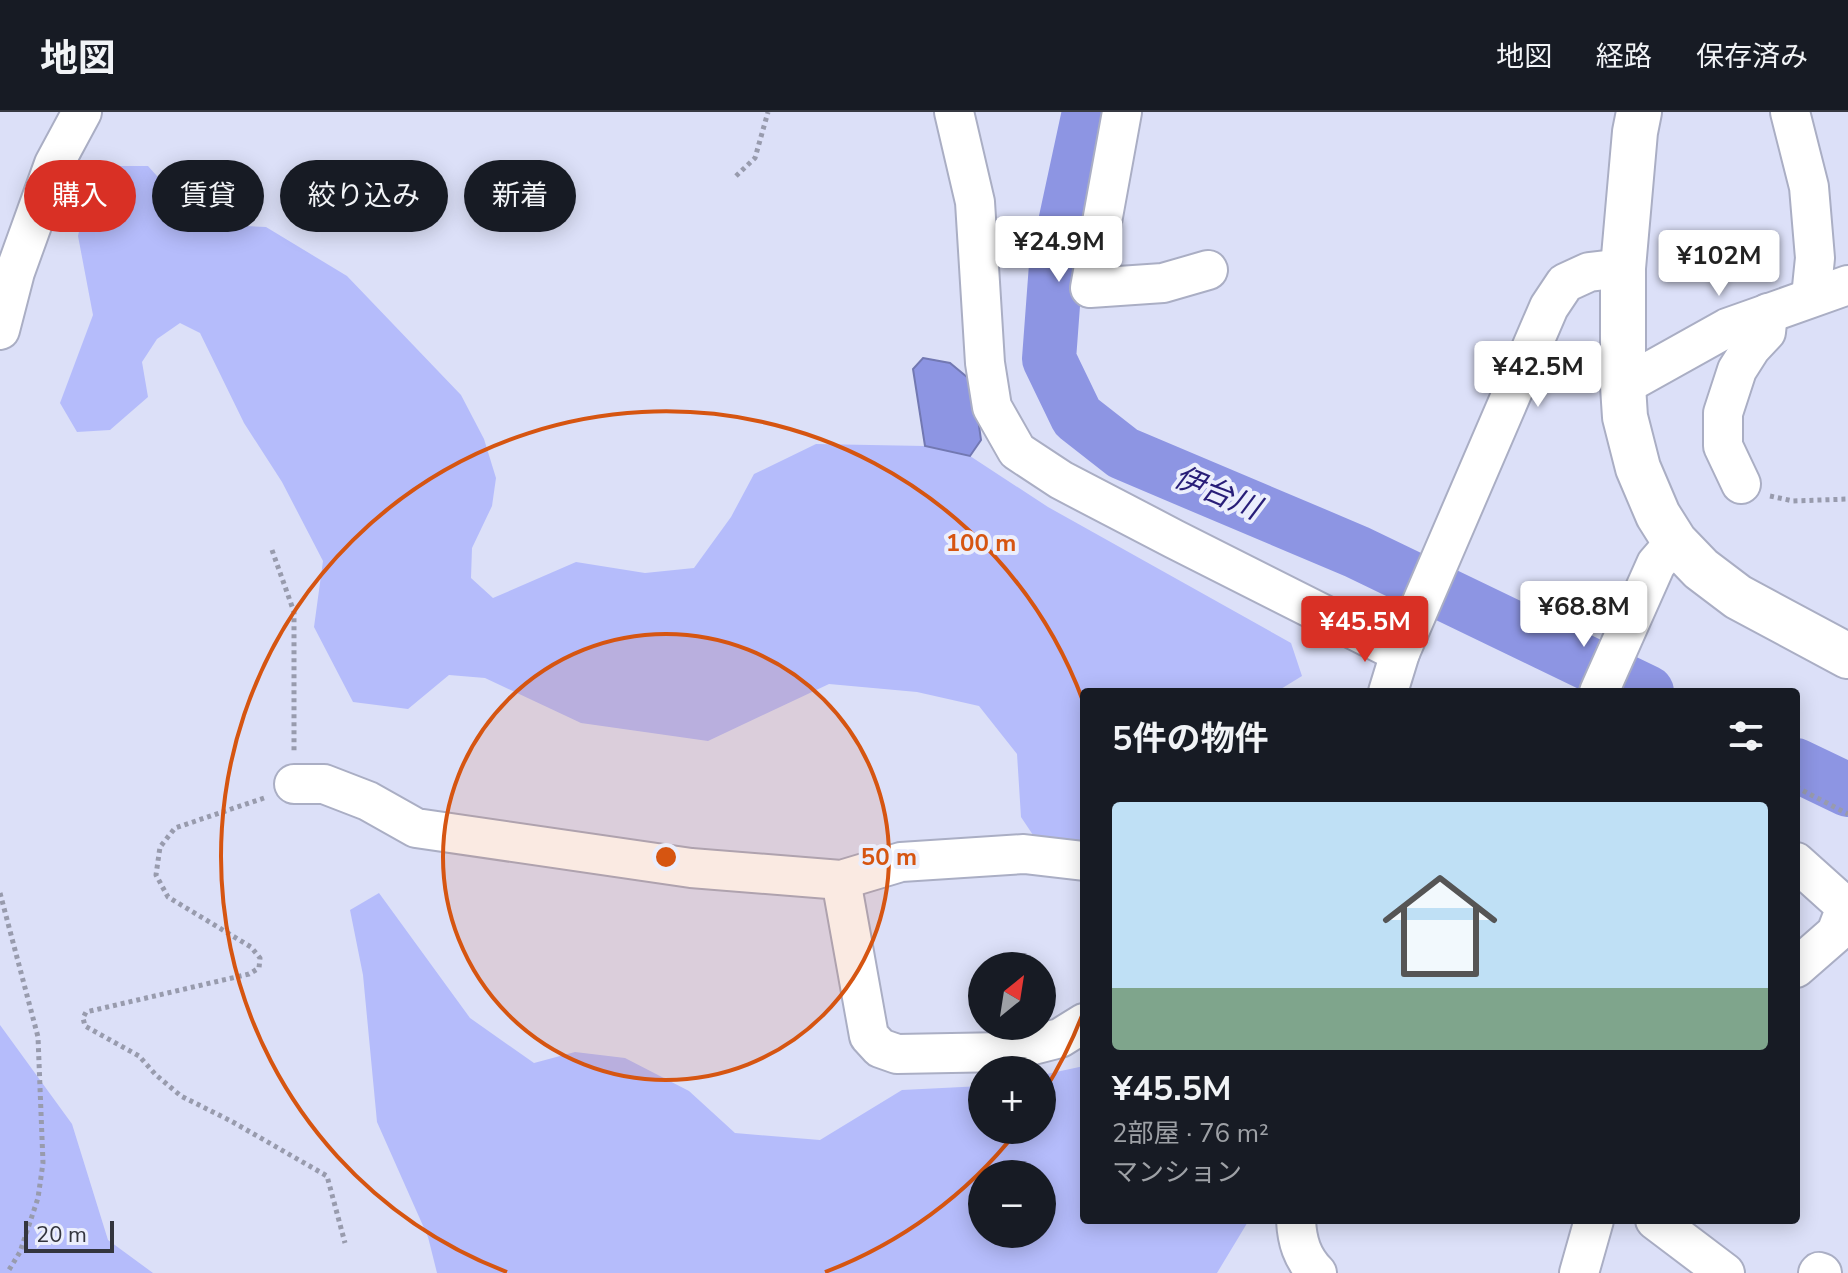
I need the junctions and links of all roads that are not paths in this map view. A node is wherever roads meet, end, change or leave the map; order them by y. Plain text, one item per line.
1 (82, 112) edge
2 (954, 112) edge
3 (1122, 112) edge
4 (1639, 112) edge
5 (1790, 112) edge
6 (1623, 268) junction
7 (1208, 270) dead end
8 (1848, 285) edge
9 (1811, 297) junction
10 (1768, 313) junction
11 (0, 330) edge
12 (1623, 386) junction
13 (1741, 484) road end
14 (1675, 542) junction
15 (1400, 653) junction
16 (1848, 656) edge
17 (1389, 688) edge
18 (1601, 688) edge
19 (294, 784) road end
20 (1080, 861) edge
21 (1800, 866) edge
22 (841, 880) junction
23 (1800, 964) edge
24 (1080, 1026) edge
25 (1296, 1224) edge
26 (1593, 1224) edge
27 (1660, 1224) edge
28 (1317, 1273) edge
29 (1579, 1273) edge
30 (1725, 1273) edge

1 - 11 street
2 - 15 street
3 - 7 street
4 - 6 main road
5 - 9 street
6 - 12 main road
6 - 15 street
8 - 9 street
9 - 10 street
10 - 12 street
10 - 13 street
12 - 14 main road
14 - 16 main road
14 - 18 street
15 - 17 street
19 - 22 street
20 - 22 street
21 - 23 street
22 - 24 street
25 - 28 street
26 - 29 street
27 - 30 street

